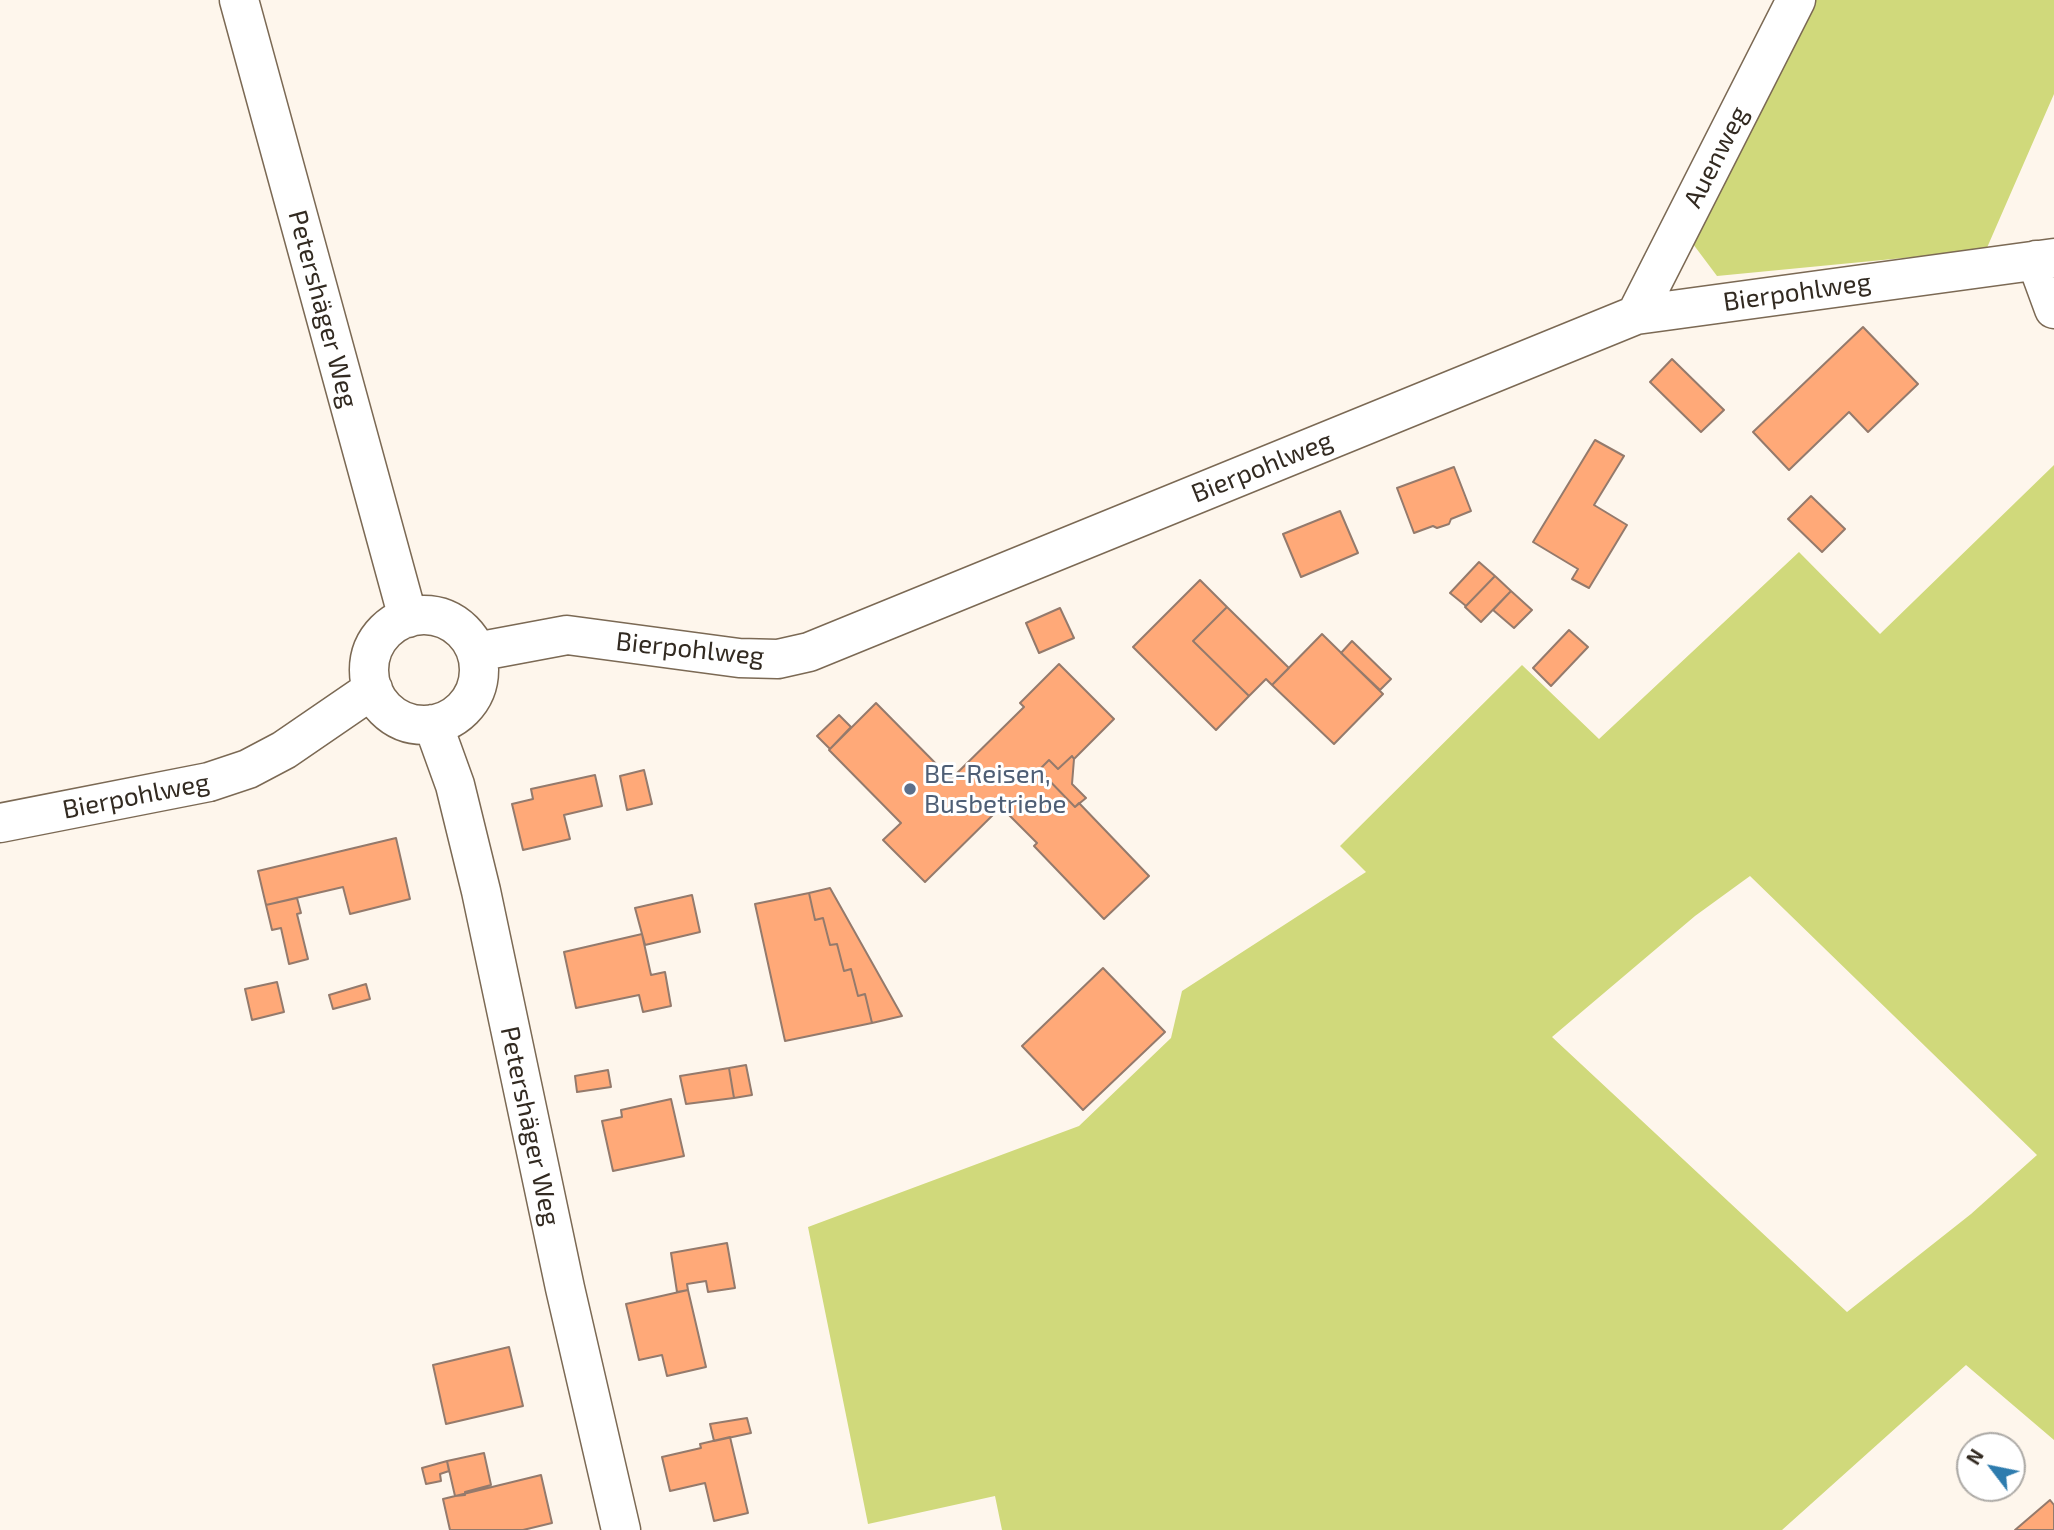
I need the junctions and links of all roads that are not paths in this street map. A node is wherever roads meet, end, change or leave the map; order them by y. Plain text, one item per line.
1 (239, 0) edge
2 (1796, 0) edge
3 (2045, 259) edge
4 (2054, 309) edge
5 (1636, 314) junction
6 (408, 618) junction
7 (476, 652) junction
8 (373, 690) junction
9 (433, 724) junction
10 (0, 823) edge
11 (621, 1530) edge

1 - 6 street, Petershäger Weg
2 - 5 street, Auenweg
3 - 4 street
3 - 5 street, Bierpohlweg
5 - 7 street, Bierpohlweg
6 - 7 street
6 - 8 street
7 - 9 street
8 - 9 street
8 - 10 street, Bierpohlweg
9 - 11 street, Petershäger Weg

